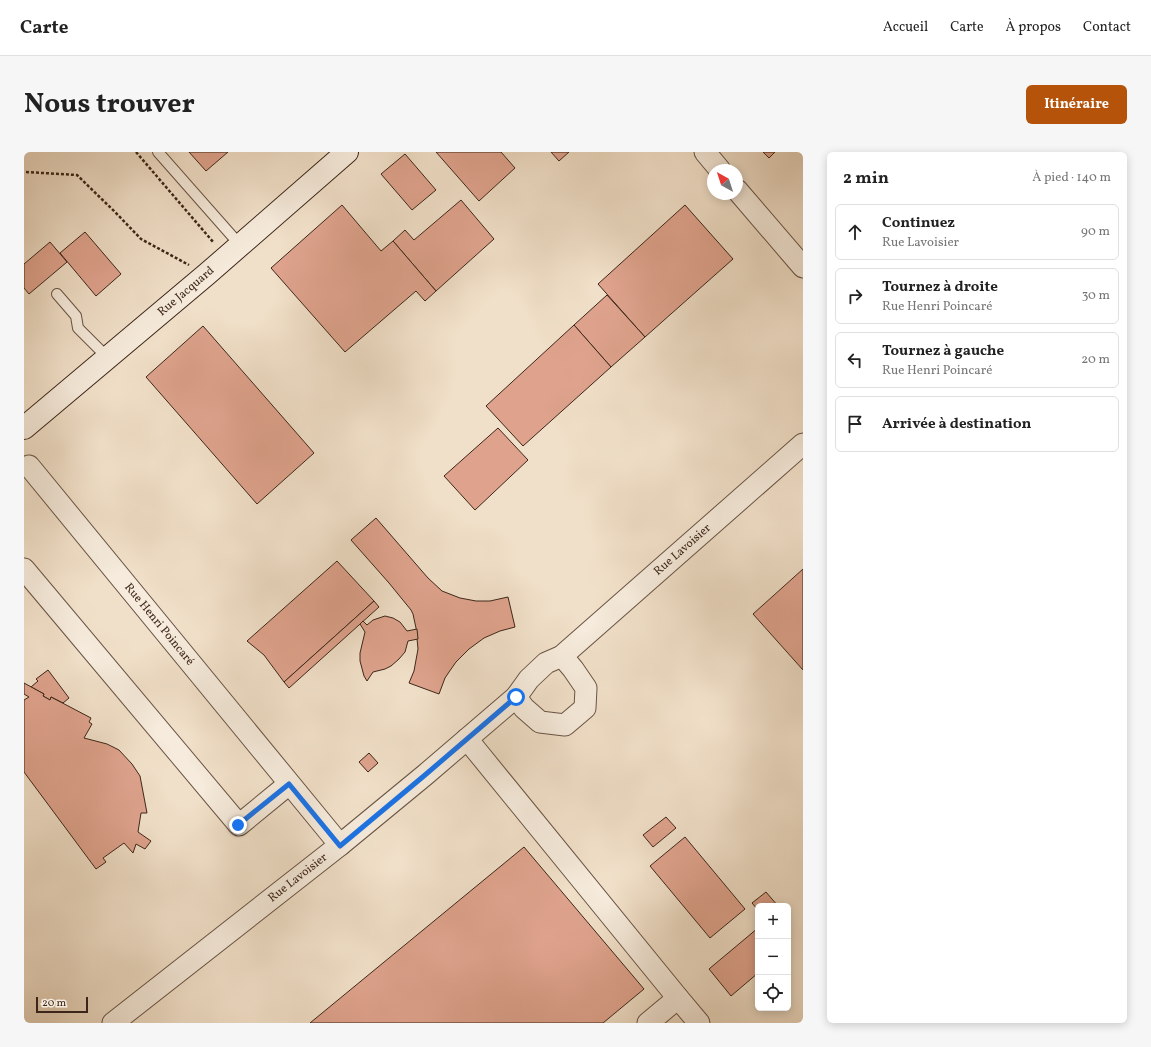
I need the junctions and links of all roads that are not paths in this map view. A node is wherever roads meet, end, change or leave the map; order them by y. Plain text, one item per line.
1 (158, 152) edge
2 (347, 152) edge
3 (705, 152) edge
4 (715, 164) edge
5 (743, 197) edge
6 (233, 251) junction
7 (803, 267) edge
8 (57, 294) dead end
9 (108, 358) junction
10 (24, 428) edge
11 (803, 444) edge
12 (29, 466) dead end
13 (24, 570) edge
14 (562, 656) junction
15 (516, 697) junction
16 (467, 739) junction
17 (289, 784) junction
18 (340, 846) junction
19 (678, 998) junction
20 (113, 1023) edge
21 (648, 1023) edge
22 (699, 1023) edge

1 - 6 lane
2 - 6 street, Rue Jacquard
3 - 4 street
5 - 7 street
6 - 9 street, Rue Jacquard
8 - 9 lane
9 - 10 street, Rue Jacquard
11 - 14 street, Rue Lavoisier
12 - 17 street, Rue Henri Poincaré
13 - 17 street
14 - 15 street, Rue Lavoisier
14 - 15 street
15 - 16 street, Rue Lavoisier
16 - 18 street, Rue Lavoisier
16 - 19 street
17 - 18 street, Rue Henri Poincaré
18 - 20 street, Rue Lavoisier
19 - 21 street
19 - 22 street

